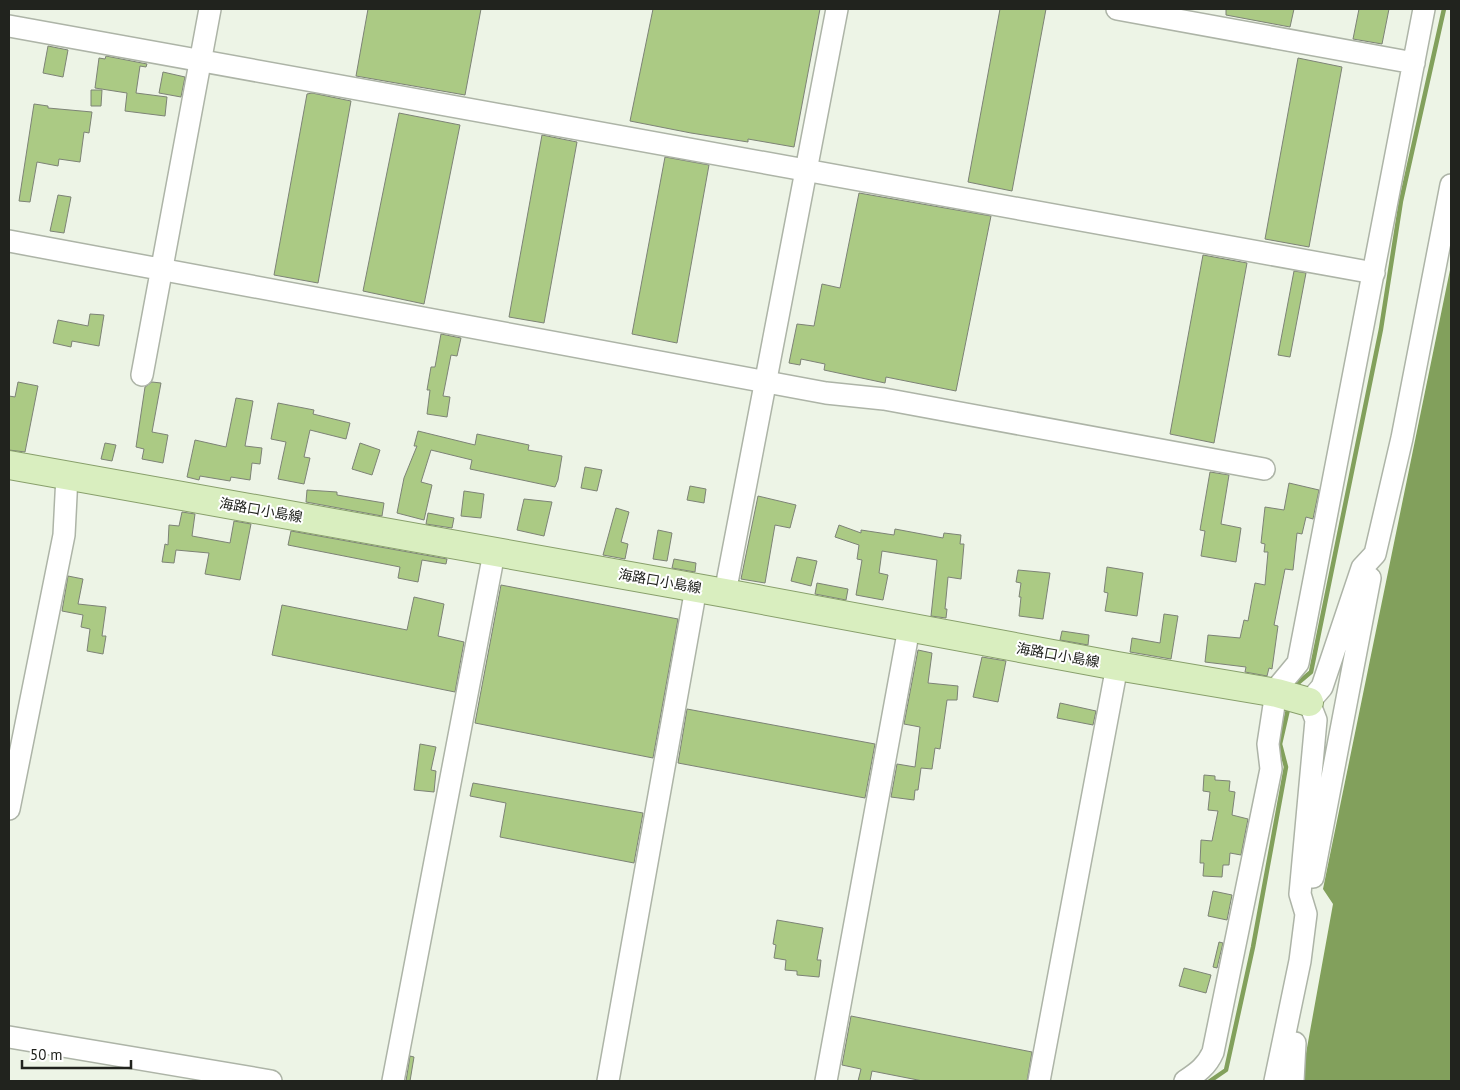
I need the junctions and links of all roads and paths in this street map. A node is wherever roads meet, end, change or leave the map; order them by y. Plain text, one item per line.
1 (210, 9) edge
2 (837, 9) edge
3 (1117, 9) edge
4 (1424, 9) edge
5 (9, 26) edge
6 (201, 59) junction
7 (1414, 63) junction
8 (806, 169) junction
9 (1451, 185) edge
10 (9, 241) edge
11 (162, 270) junction
12 (1374, 274) junction
13 (142, 374) dead end
14 (765, 381) junction
15 (9, 465) edge
16 (1264, 469) dead end
17 (67, 476) junction
18 (494, 553) junction
19 (1375, 554) junction
20 (696, 588) junction
21 (725, 592) junction
22 (909, 628) junction
23 (1117, 666) junction
24 (1289, 696) junction
25 (9, 809) edge
26 (1306, 914) junction
27 (1289, 1021) junction
28 (9, 1037) edge
29 (271, 1081) edge
30 (393, 1081) edge
31 (608, 1081) edge
32 (826, 1081) edge
33 (1039, 1081) edge
34 (1184, 1081) edge
35 (1276, 1081) edge
36 (1293, 1081) edge

1 - 6 street
2 - 8 street
3 - 7 street
4 - 7 street
5 - 6 street
6 - 8 street
6 - 11 street
7 - 12 street
8 - 12 street
8 - 14 street
9 - 19 street
10 - 11 street
11 - 13 street
11 - 14 street
12 - 24 street
14 - 16 street
14 - 21 street
15 - 17 main road, 海路口小島線
17 - 18 main road, 海路口小島線
17 - 25 street
18 - 20 main road, 海路口小島線
18 - 30 street
19 - 24 street
19 - 26 street
20 - 21 main road, 海路口小島線
20 - 31 street
21 - 22 main road, 海路口小島線
22 - 23 main road, 海路口小島線
22 - 32 street
23 - 24 main road, 海路口小島線
23 - 33 street
24 - 26 street
24 - 34 street
26 - 27 street
27 - 35 street
27 - 36 street
28 - 29 street

